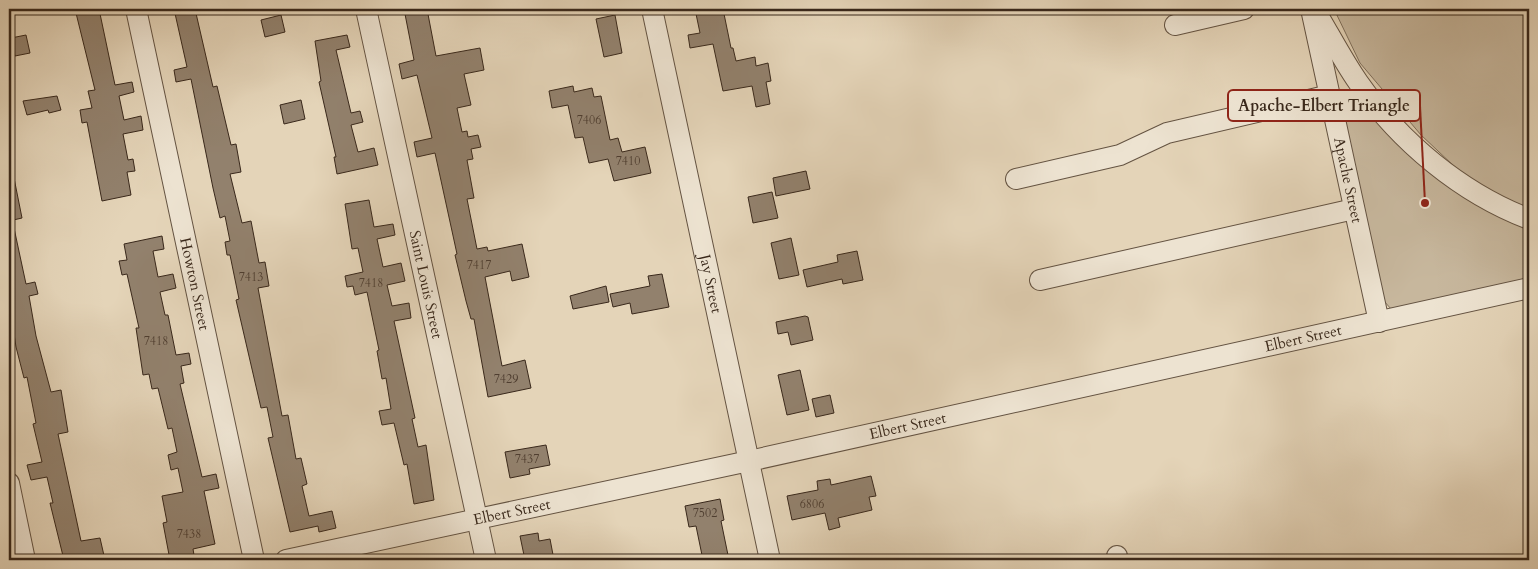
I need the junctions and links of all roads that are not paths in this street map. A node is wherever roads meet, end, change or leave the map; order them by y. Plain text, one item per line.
1 (136, 9) edge
2 (366, 9) edge
3 (652, 9) edge
4 (1244, 9) edge
5 (1313, 9) edge
6 (1174, 25) dead end
7 (1330, 95) junction
8 (1016, 179) dead end
9 (1354, 209) junction
10 (1529, 219) edge
11 (1040, 280) dead end
12 (1529, 288) edge
13 (1379, 322) junction
14 (749, 461) junction
15 (9, 483) edge
16 (476, 519) junction
17 (25, 560) edge
18 (254, 560) edge
19 (286, 560) edge
20 (486, 560) edge
21 (770, 560) edge

1 - 18 street, Howton Street
2 - 16 street, Saint Louis Street
3 - 14 street, Jay Street
4 - 6 street
5 - 7 street, Apache Street
5 - 10 street, Apache Street
7 - 8 street
7 - 9 street, Apache Street
9 - 11 street
9 - 13 street, Apache Street
12 - 13 street, Elbert Street
13 - 14 street, Elbert Street
14 - 16 street, Elbert Street
14 - 21 street, Jay Street
15 - 17 street
16 - 19 street, Elbert Street
16 - 20 street, Saint Louis Street

